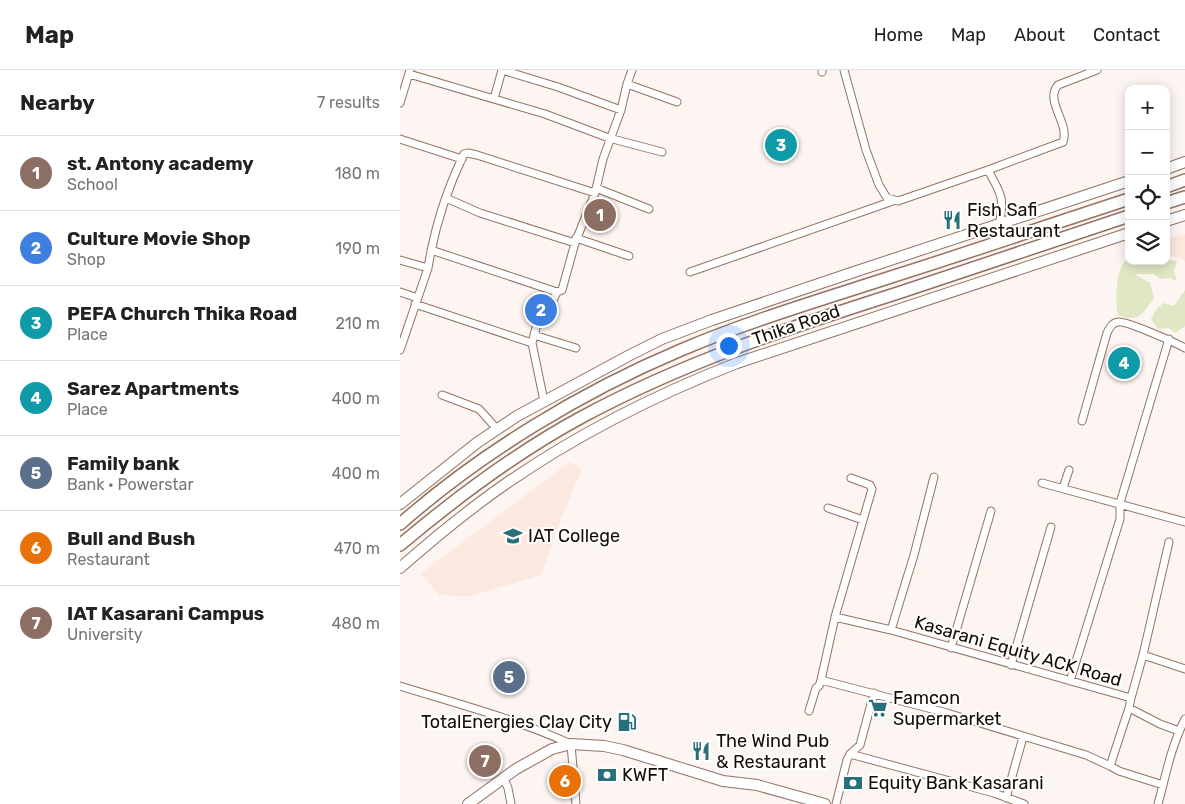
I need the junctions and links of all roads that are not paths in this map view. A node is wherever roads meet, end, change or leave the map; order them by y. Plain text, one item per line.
1 (632, 70) edge
2 (844, 70) edge
3 (1097, 70) edge
4 (410, 72) edge
5 (627, 84) junction
6 (494, 99) junction
7 (400, 102) edge
8 (677, 102) dead end
9 (621, 110) junction
10 (610, 138) junction
11 (400, 139) edge
12 (662, 152) dead end
13 (462, 159) junction
14 (1185, 162) edge
15 (1170, 168) edge
16 (988, 170) junction
17 (1185, 180) edge
18 (1125, 182) edge
19 (1170, 186) edge
20 (596, 191) junction
21 (1185, 197) edge
22 (446, 198) junction
23 (1125, 200) edge
24 (894, 201) junction
25 (1170, 203) edge
26 (648, 209) dead end
27 (1185, 215) edge
28 (1125, 217) edge
29 (1169, 220) edge
30 (999, 225) junction
31 (1125, 234) edge
32 (576, 240) junction
33 (431, 250) junction
34 (629, 256) dead end
35 (400, 260) edge
36 (428, 268) junction
37 (690, 272) dead end
38 (400, 292) edge
39 (557, 292) junction
40 (417, 301) junction
41 (535, 332) junction
42 (1169, 339) junction
43 (532, 343) junction
44 (576, 348) dead end
45 (1185, 348) edge
46 (400, 350) edge
47 (442, 394) dead end
48 (544, 401) junction
49 (1082, 420) dead end
50 (498, 429) junction
51 (1069, 470) dead end
52 (934, 477) dead end
53 (851, 478) dead end
54 (1042, 482) dead end
55 (1063, 488) junction
56 (400, 504) edge
57 (1120, 504) junction
58 (828, 508) dead end
59 (991, 511) dead end
60 (863, 520) junction
61 (1185, 522) edge
62 (400, 524) edge
63 (1051, 528) dead end
64 (1169, 542) dead end
65 (400, 545) edge
66 (400, 568) edge
67 (835, 617) junction
68 (891, 630) junction
69 (951, 648) junction
70 (1142, 655) junction
71 (1011, 665) junction
72 (1185, 669) edge
73 (821, 680) junction
74 (1070, 681) junction
75 (400, 686) edge
76 (874, 693) junction
77 (1130, 698) junction
78 (1129, 708) junction
79 (809, 711) dead end
80 (1185, 719) edge
81 (1179, 731) junction
82 (1023, 736) junction
83 (571, 744) junction
84 (850, 754) junction
85 (1110, 766) junction
86 (503, 777) junction
87 (1164, 785) junction
88 (1006, 798) junction
89 (804, 801) edge
90 (468, 804) edge
91 (512, 804) edge
92 (576, 804) edge
93 (825, 804) edge
94 (836, 804) edge
95 (1024, 804) edge
96 (1158, 804) edge

1 - 5 street
2 - 24 street
3 - 16 street
4 - 6 street
4 - 7 street
5 - 8 street
5 - 9 street
6 - 9 street
6 - 10 street
9 - 10 street
10 - 12 street
10 - 20 street
11 - 13 street
13 - 20 street
13 - 22 street
14 - 15 main road
16 - 24 street
16 - 30 street
17 - 19 highway
18 - 30 main road, Thika Road
20 - 26 street
20 - 32 street
21 - 25 highway
22 - 32 street
22 - 33 street
23 - 62 highway, Thika Road
24 - 37 street
27 - 29 main road
28 - 65 highway, Thika Road
30 - 48 main road, Thika Road
31 - 66 main road, Thika Road
32 - 34 street
32 - 39 street
33 - 36 street
33 - 39 street
35 - 36 street
36 - 40 street
38 - 40 street
39 - 41 street
40 - 43 street
40 - 46 street
41 - 43 street
41 - 44 street
42 - 45 street
42 - 49 street
42 - 57 street
43 - 48 street
47 - 50 street
48 - 50 main road, Thika Road
50 - 56 main road, Thika Road
51 - 55 street
52 - 68 street
53 - 60 street
54 - 55 street
55 - 57 street
57 - 61 street
57 - 74 street
58 - 60 street
59 - 69 street
60 - 67 street
63 - 71 street
64 - 70 street
67 - 68 street, Kasarani Equity ACK Road
67 - 73 street
68 - 69 street, Kasarani Equity ACK Road
69 - 71 street, Kasarani Equity ACK Road
70 - 72 street
70 - 77 street
71 - 74 street, Kasarani Equity ACK Road
73 - 76 street
73 - 79 street
74 - 77 street, Kasarani Equity ACK Road
75 - 83 street
76 - 82 street
76 - 84 street
77 - 78 street, Kasarani Equity ACK Road
78 - 81 street, Kasarani Equity ACK Road
78 - 85 street
80 - 81 street
81 - 87 street
82 - 85 street
82 - 88 street
83 - 86 main road
83 - 89 main road
83 - 92 street
84 - 88 street
84 - 94 street
85 - 87 street
86 - 90 main road
86 - 91 street
87 - 96 street
88 - 95 street
89 - 93 main road

